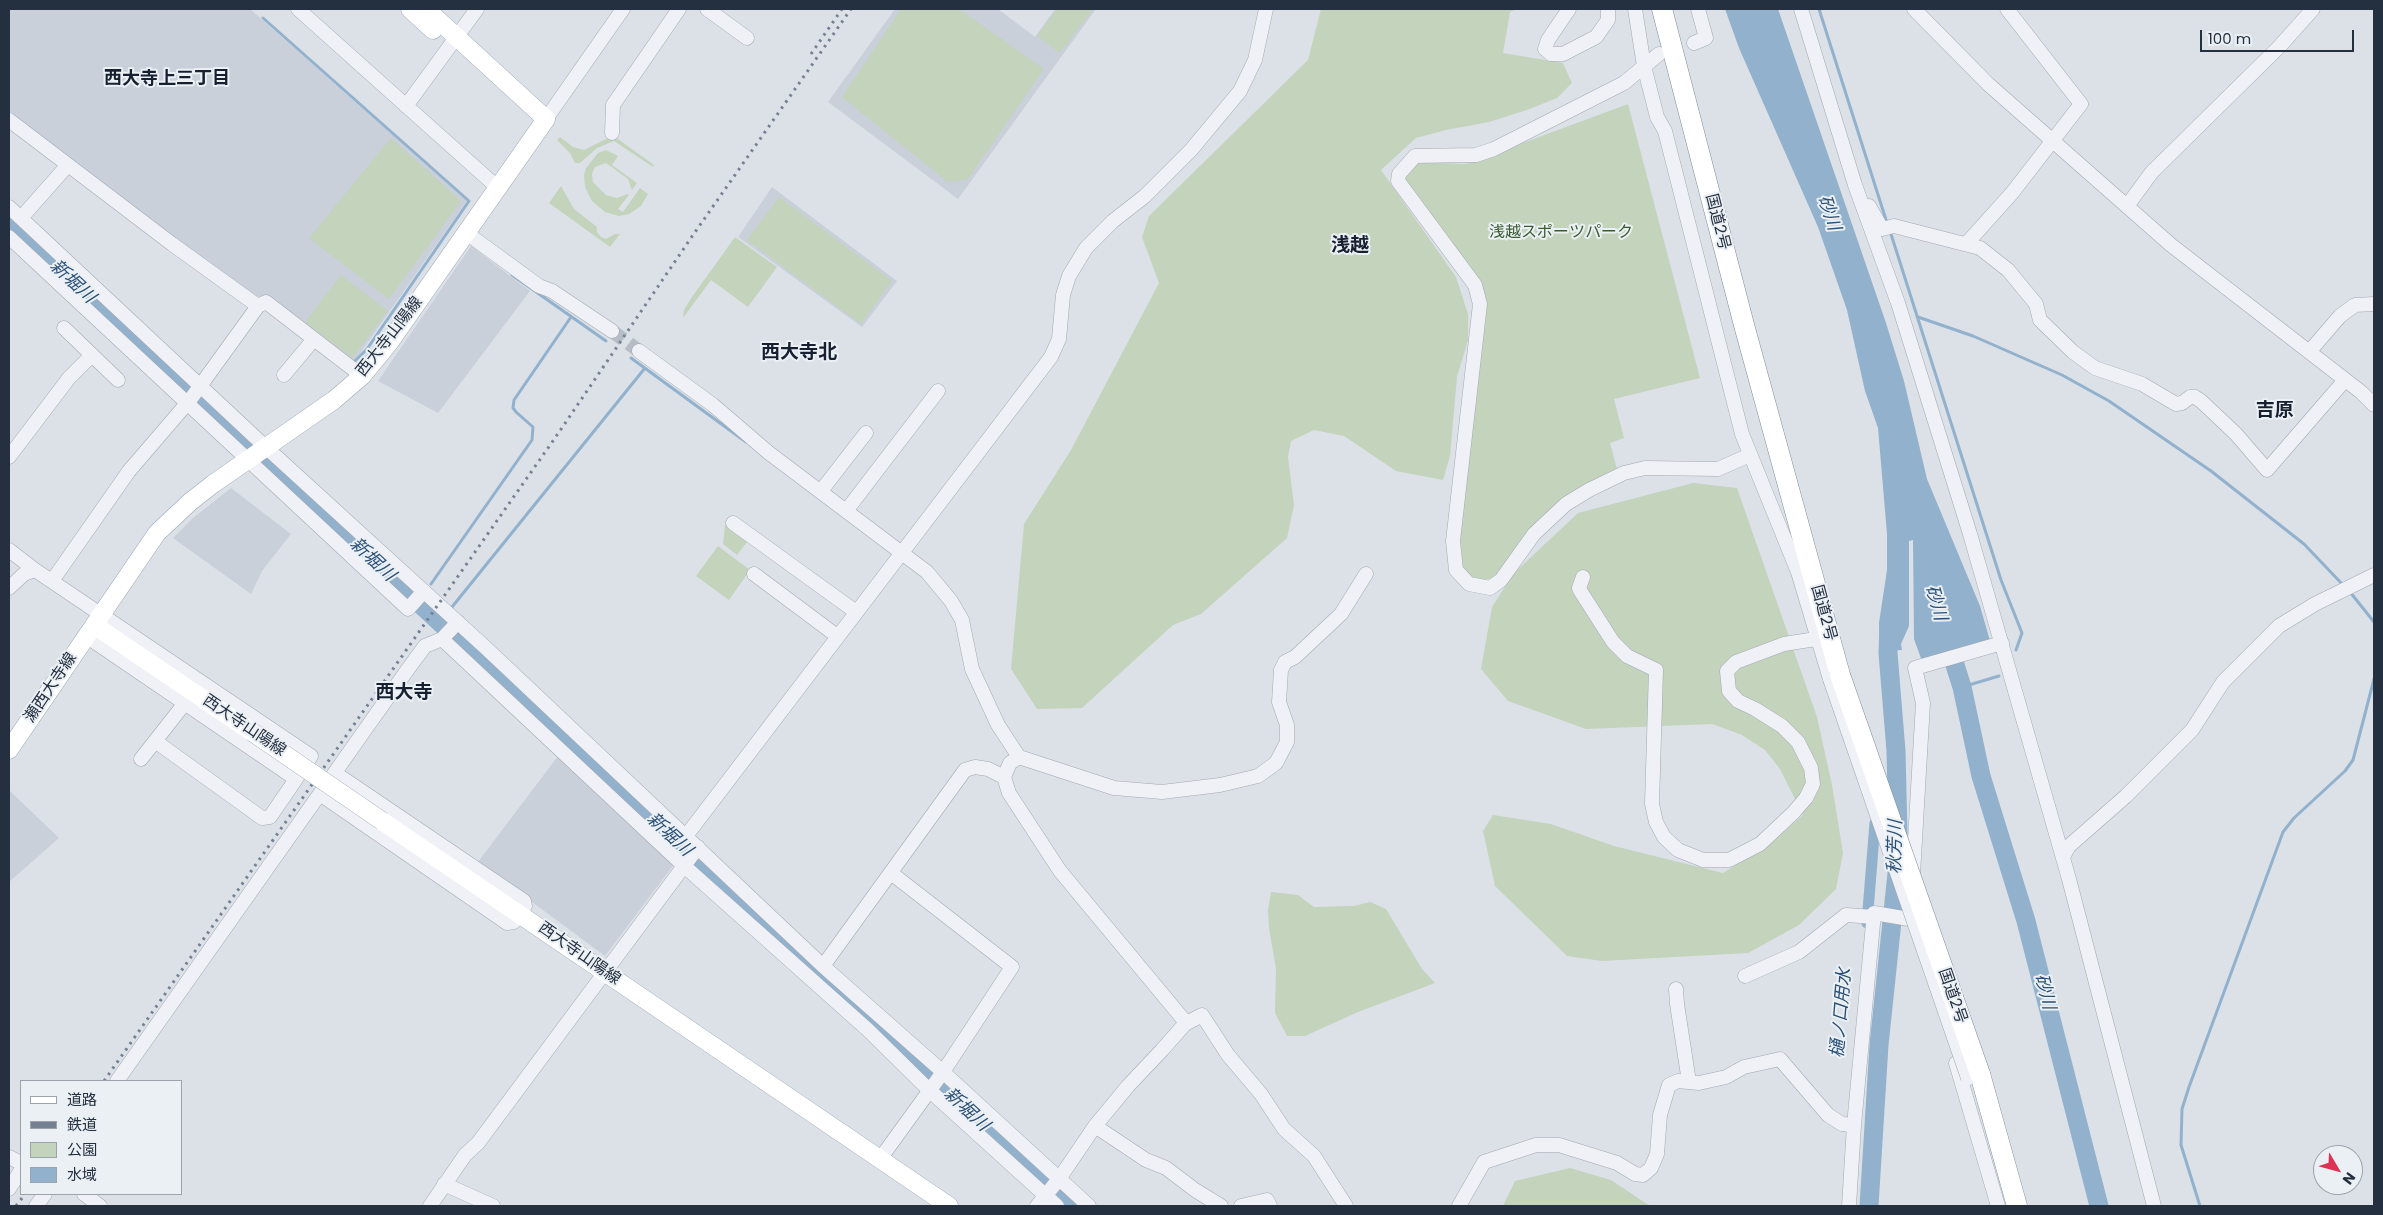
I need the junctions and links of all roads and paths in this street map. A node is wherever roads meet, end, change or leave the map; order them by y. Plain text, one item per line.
1 (298, 9) edge
2 (410, 9) edge
3 (426, 9) edge
4 (477, 9) edge
5 (623, 9) edge
6 (679, 9) edge
7 (707, 9) edge
8 (1266, 9) edge
9 (1568, 9) edge
10 (1608, 9) edge
11 (1635, 9) edge
12 (1698, 9) edge
13 (1801, 9) edge
14 (1914, 9) edge
15 (2006, 9) edge
16 (2313, 9) edge
17 (1663, 10) edge
18 (747, 38) dead end
19 (453, 42) junction
20 (1694, 43) dead end
21 (1658, 54) dead end
22 (1644, 66) junction
23 (406, 106) junction
24 (9, 120) edge
25 (541, 125) junction
26 (612, 133) dead end
27 (2054, 140) junction
28 (67, 166) junction
29 (1855, 186) junction
30 (496, 187) junction
31 (2127, 206) junction
32 (9, 207) edge
33 (21, 218) junction
34 (465, 232) junction
35 (9, 237) edge
36 (1967, 243) junction
37 (2374, 304) edge
38 (258, 306) junction
39 (64, 328) dead end
40 (612, 331) tunnel mouth
41 (314, 339) junction
42 (639, 351) tunnel mouth
43 (2309, 352) junction
44 (92, 355) junction
45 (284, 374) dead end
46 (362, 376) junction
47 (118, 380) dead end
48 (2345, 380) junction
49 (199, 386) junction
50 (938, 391) dead end
51 (188, 401) junction
52 (2374, 405) edge
53 (866, 433) dead end
54 (266, 447) junction
55 (1750, 455) junction
56 (9, 457) edge
57 (248, 460) junction
58 (821, 492) junction
59 (846, 511) junction
60 (733, 523) dead end
61 (9, 550) edge
62 (379, 553) junction
63 (901, 553) junction
64 (366, 568) junction
65 (35, 570) junction
66 (754, 574) dead end
67 (1366, 574) dead end
68 (2374, 575) edge
69 (1583, 577) dead end
70 (52, 581) junction
71 (9, 588) edge
72 (422, 593) junction
73 (856, 612) junction
74 (456, 624) junction
75 (94, 625) junction
76 (837, 636) junction
77 (443, 638) junction
78 (1816, 639) junction
79 (2002, 643) junction
80 (478, 656) junction
81 (1835, 677) junction
82 (184, 703) junction
83 (155, 741) junction
84 (9, 750) edge
85 (1020, 757) junction
86 (141, 759) dead end
87 (335, 773) junction
88 (1004, 777) junction
89 (296, 779) junction
90 (320, 794) junction
91 (640, 796) junction
92 (628, 811) junction
93 (686, 836) junction
94 (691, 856) junction
95 (2063, 858) junction
96 (890, 873) junction
97 (520, 914) junction
98 (1870, 916) junction
99 (1908, 919) junction
100 (823, 966) junction
101 (605, 972) junction
102 (1745, 976) dead end
103 (1676, 989) dead end
104 (874, 1023) junction
105 (1184, 1024) junction
106 (1974, 1076) junction
107 (118, 1080) edge
108 (936, 1081) junction
109 (1689, 1082) junction
110 (1849, 1125) junction
111 (1095, 1126) junction
112 (9, 1157) edge
113 (880, 1159) junction
114 (20, 1163) edge
115 (20, 1172) edge
116 (1058, 1180) junction
117 (444, 1184) junction
118 (9, 1189) edge
119 (44, 1195) edge
120 (85, 1195) edge
121 (1043, 1198) edge
122 (36, 1206) edge
123 (100, 1206) edge
124 (430, 1206) edge
125 (493, 1206) edge
126 (949, 1206) edge
127 (1057, 1206) edge
128 (1088, 1206) edge
129 (1221, 1206) edge
130 (1241, 1206) edge
131 (1270, 1206) edge
132 (1346, 1206) edge
133 (1459, 1206) edge
134 (1849, 1206) edge
135 (1998, 1206) edge
136 (2007, 1206) edge
137 (2017, 1206) edge
138 (2154, 1206) edge

1 - 23 street
2 - 19 main road
3 - 19 main road
4 - 19 street
5 - 25 street
6 - 26 street
7 - 18 street
8 - 63 street
9 - 10 street
11 - 22 street
12 - 20 street
13 - 29 street
14 - 27 street
15 - 27 street
16 - 31 street
17 - 81 highway, 国道2号
19 - 23 street
19 - 25 main road
21 - 22 street
22 - 55 street
22 - 55 street
23 - 30 street
24 - 28 street
25 - 30 main road, 西大寺山陽線
27 - 31 street
27 - 36 street
28 - 33 street
28 - 38 street
29 - 36 street
29 - 79 street
30 - 34 main road, 西大寺山陽線
31 - 43 street
32 - 33 street
33 - 49 street
34 - 40 street
34 - 46 main road, 西大寺山陽線
35 - 51 street
36 - 48 street
37 - 43 street
38 - 41 street
38 - 49 street
39 - 44 street
41 - 45 street
41 - 46 street
42 - 58 street
43 - 48 street
44 - 47 street
44 - 56 street
46 - 54 main road, 西大寺山陽線
48 - 52 street
49 - 51 street
49 - 54 street
50 - 59 street
51 - 57 street
51 - 70 street
53 - 58 street
54 - 57 main road, 西大寺山陽線
54 - 62 street
55 - 78 street
57 - 64 street
57 - 75 main road, 西大寺山陽線
58 - 59 street
59 - 63 street
60 - 73 street
61 - 65 street
62 - 64 street
62 - 72 street
63 - 73 street
63 - 85 street
64 - 72 street
65 - 70 street
65 - 71 street
66 - 76 street
67 - 85 street
68 - 95 street
69 - 78 street
70 - 75 street
72 - 74 street
73 - 76 street
74 - 77 street
74 - 80 street
75 - 82 street
75 - 84 main road, 瀬西大寺線
75 - 89 street
75 - 97 main road, 西大寺山陽線, bridge
76 - 93 street
77 - 80 street
77 - 87 street
78 - 81 street
79 - 95 street
79 - 99 street
80 - 91 street
80 - 92 street
81 - 106 highway, 国道2号, bridge
82 - 83 street
82 - 89 street
83 - 86 street
83 - 89 street
85 - 88 street
87 - 90 street
87 - 97 street
88 - 96 street
88 - 105 street
90 - 97 street
90 - 107 street
91 - 92 street
91 - 93 street
92 - 94 street
93 - 94 street
94 - 100 street
94 - 101 street
94 - 104 street
95 - 138 street
96 - 100 street
96 - 108 street
97 - 101 main road, 西大寺山陽線
98 - 99 street
98 - 102 street
98 - 110 street
99 - 135 street
100 - 104 street
101 - 113 main road, 西大寺山陽線
101 - 117 street
103 - 109 street
104 - 108 street
104 - 108 street
105 - 111 street
105 - 132 street
106 - 136 street
106 - 137 highway, 国道2号
108 - 113 street
108 - 116 street
108 - 121 street
109 - 110 street
109 - 133 street
110 - 134 street
111 - 116 street
111 - 129 street
112 - 114 street
113 - 126 main road, 西大寺山陽線
115 - 118 street
116 - 121 street
116 - 128 street
117 - 124 street
117 - 125 street
119 - 122 street
120 - 123 street
121 - 127 street
130 - 131 street

